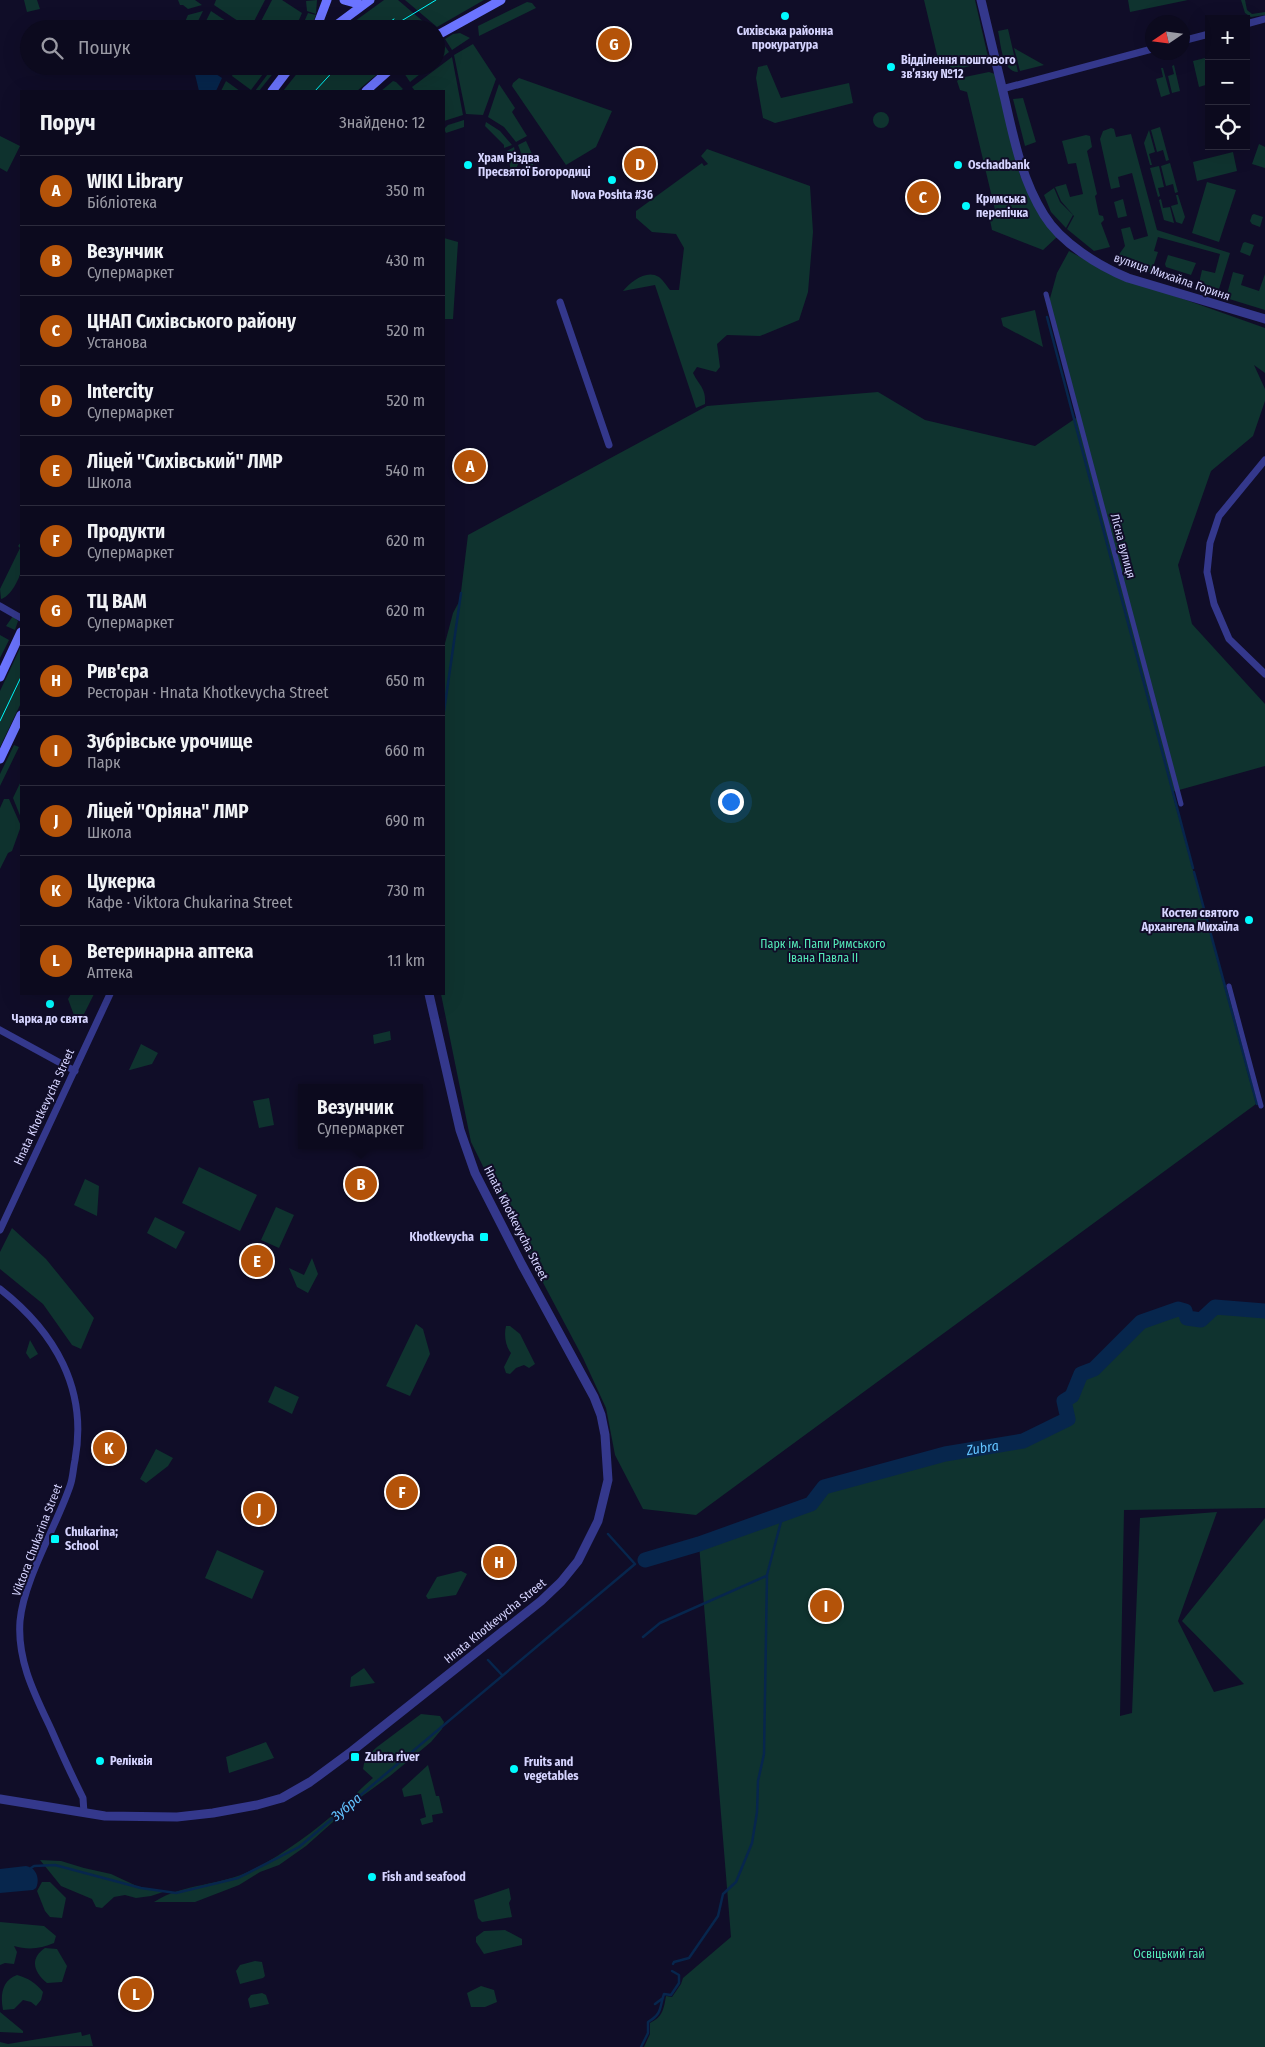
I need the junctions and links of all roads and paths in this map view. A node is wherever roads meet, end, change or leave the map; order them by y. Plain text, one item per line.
1 (327, 0) edge
2 (344, 0) edge
3 (370, 0) edge
4 (501, 0) edge
5 (981, 0) edge
6 (362, 5) junction
7 (1265, 19) edge
8 (319, 20) edge
9 (343, 20) edge
10 (1250, 23) edge
11 (445, 31) edge
12 (1205, 35) edge
13 (1190, 39) edge
14 (1145, 51) edge
15 (284, 75) edge
16 (384, 75) edge
17 (1002, 89) junction
18 (273, 90) edge
19 (367, 90) edge
20 (1046, 294) dead end
21 (560, 302) dead end
22 (1265, 319) edge
23 (609, 445) dead end
24 (1265, 460) edge
25 (0, 606) edge
26 (20, 617) edge
27 (20, 634) edge
28 (1265, 674) edge
29 (0, 677) edge
30 (20, 717) edge
31 (0, 759) edge
32 (1181, 804) dead end
33 (1229, 986) dead end
34 (110, 995) edge
35 (429, 995) edge
36 (0, 1030) edge
37 (75, 1071) junction
38 (1261, 1106) dead end
39 (0, 1230) edge
40 (0, 1290) edge
41 (0, 1799) edge
42 (84, 1813) junction

1 - 8 main road
2 - 6 main road
3 - 6 main road
4 - 11 main road
5 - 17 street, вулиця Михайла Гориня
6 - 9 main road
7 - 10 street
12 - 13 street
14 - 17 street
15 - 18 main road
16 - 19 main road
17 - 22 street, вулиця Михайла Гориня
20 - 32 street, Лісна вулиця
21 - 23 street
24 - 28 street
25 - 26 street
27 - 29 main road
30 - 31 main road
33 - 38 street
34 - 37 street, Hnata Khotkevycha Street
35 - 42 street, Hnata Khotkevycha Street
36 - 37 street
37 - 39 street, Hnata Khotkevycha Street
40 - 42 street, Viktora Chukarina Street
41 - 42 street, Hnata Khotkevycha Street

